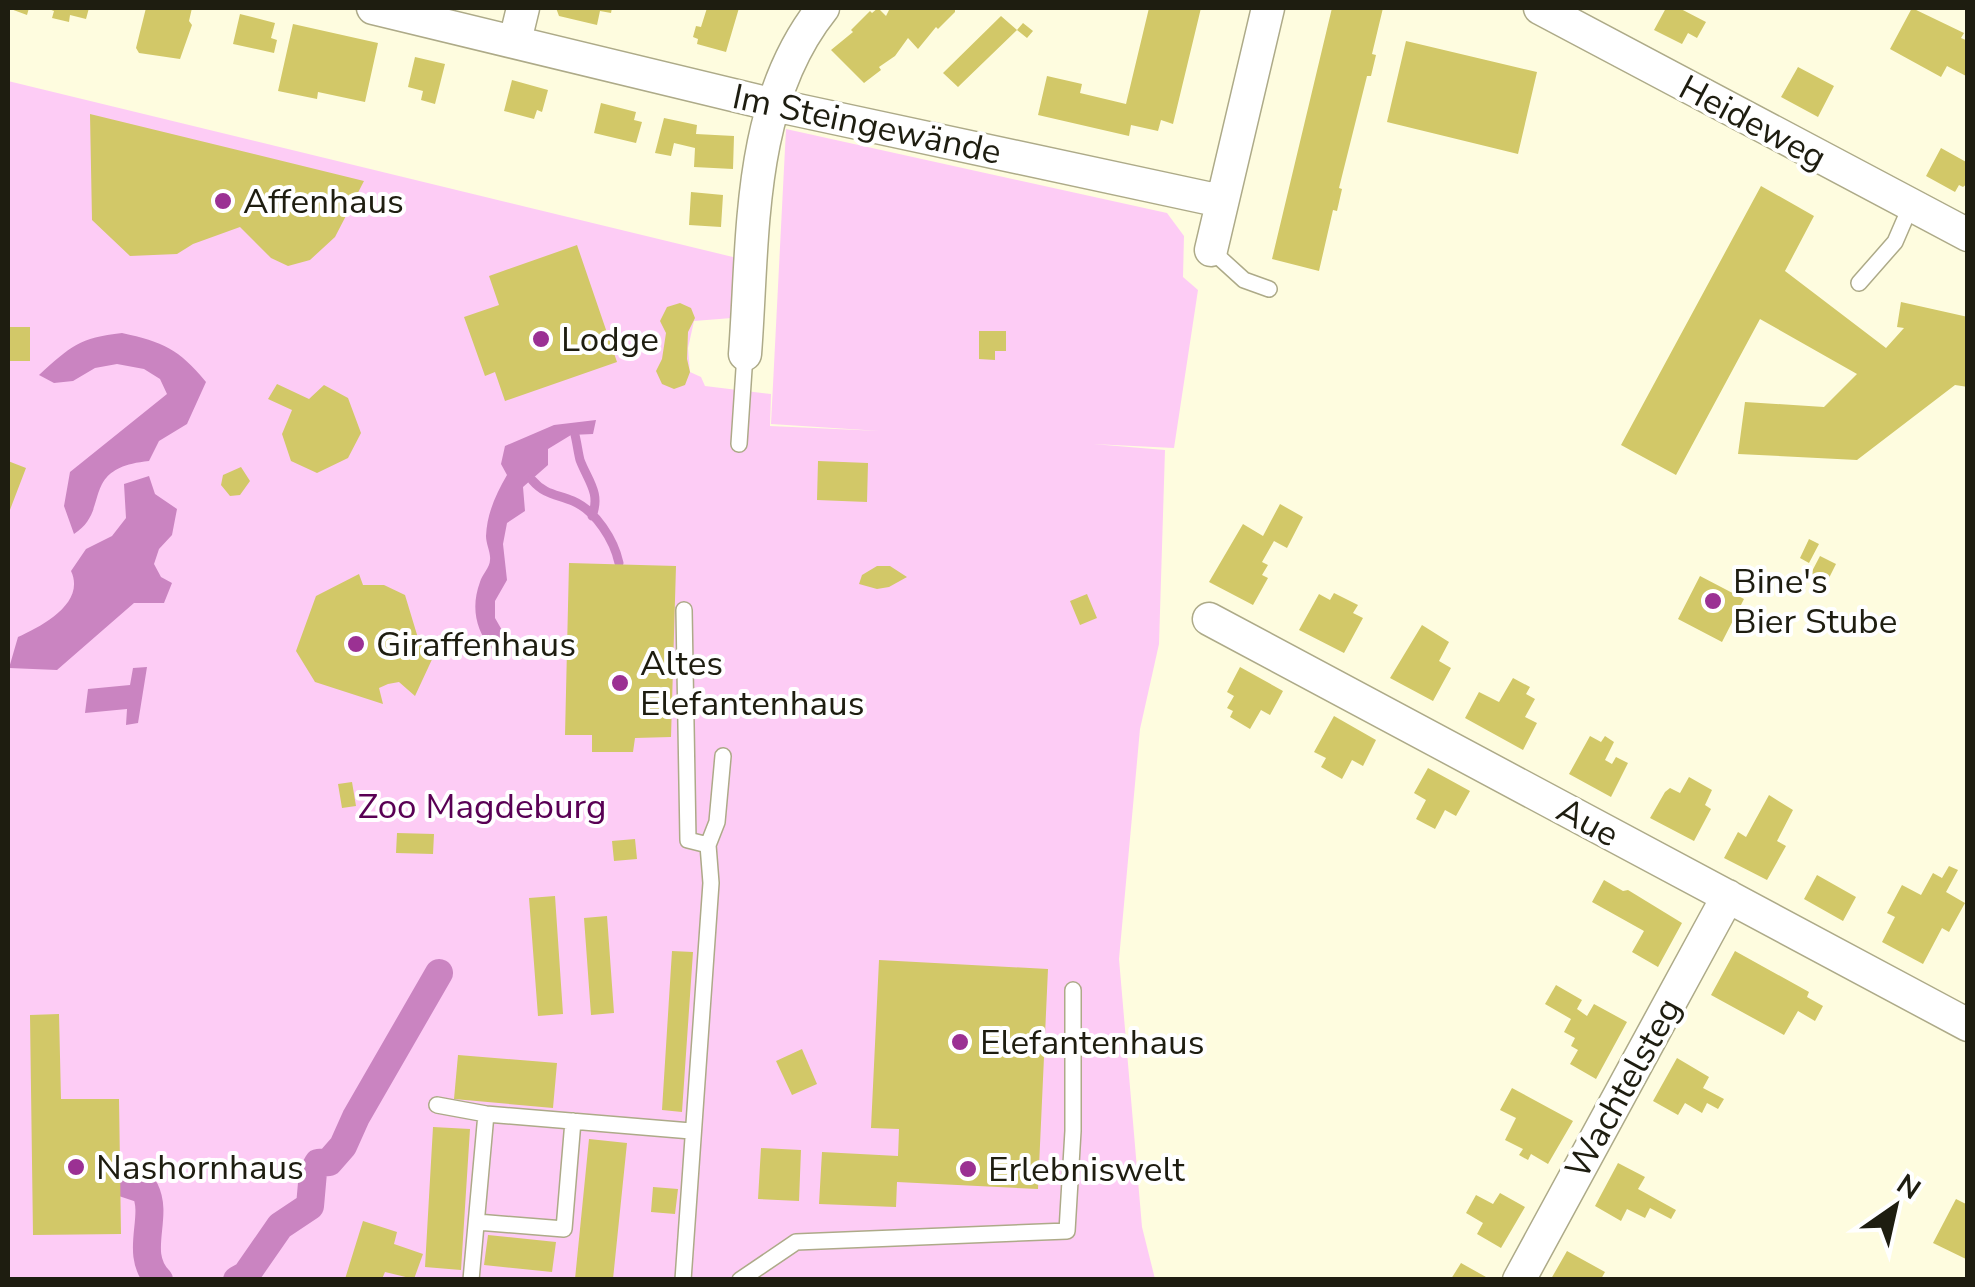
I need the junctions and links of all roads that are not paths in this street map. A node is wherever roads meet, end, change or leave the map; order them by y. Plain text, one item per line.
1 (373, 8) edge
2 (523, 8) edge
3 (823, 8) edge
4 (1268, 8) edge
5 (1540, 8) edge
6 (515, 41) junction
7 (774, 106) junction
8 (1221, 201) junction
9 (1911, 205) junction
10 (1968, 235) edge
11 (1211, 250) joint
12 (1859, 283) dead end
13 (1269, 288) dead end
14 (744, 354) joint
15 (738, 444) dead end
16 (684, 610) dead end
17 (1209, 619) dead end
18 (723, 756) dead end
19 (708, 845) junction
20 (1728, 896) junction
21 (1073, 990) dead end
22 (1968, 1025) edge
23 (438, 1105) dead end
24 (486, 1114) junction
25 (573, 1121) junction
26 (691, 1132) junction
27 (477, 1222) junction
28 (471, 1280) edge
29 (683, 1280) edge
30 (740, 1280) edge
31 (1518, 1280) edge

1 - 6 street, Im Steingewände
2 - 6 street
3 - 7 street
4 - 8 street
5 - 9 street, Heideweg
6 - 7 street, Im Steingewände
7 - 8 street, Im Steingewände
7 - 14 street
8 - 11 street
9 - 10 street, Heideweg
9 - 12 lane
11 - 13 lane
14 - 15 lane
16 - 19 lane
17 - 20 street, Aue
18 - 19 lane
19 - 26 lane
20 - 22 street, Aue
20 - 31 street, Wachtelsteg
21 - 30 lane
23 - 24 lane
24 - 25 lane
24 - 27 lane
25 - 26 lane
25 - 27 lane
26 - 29 lane
27 - 28 lane

